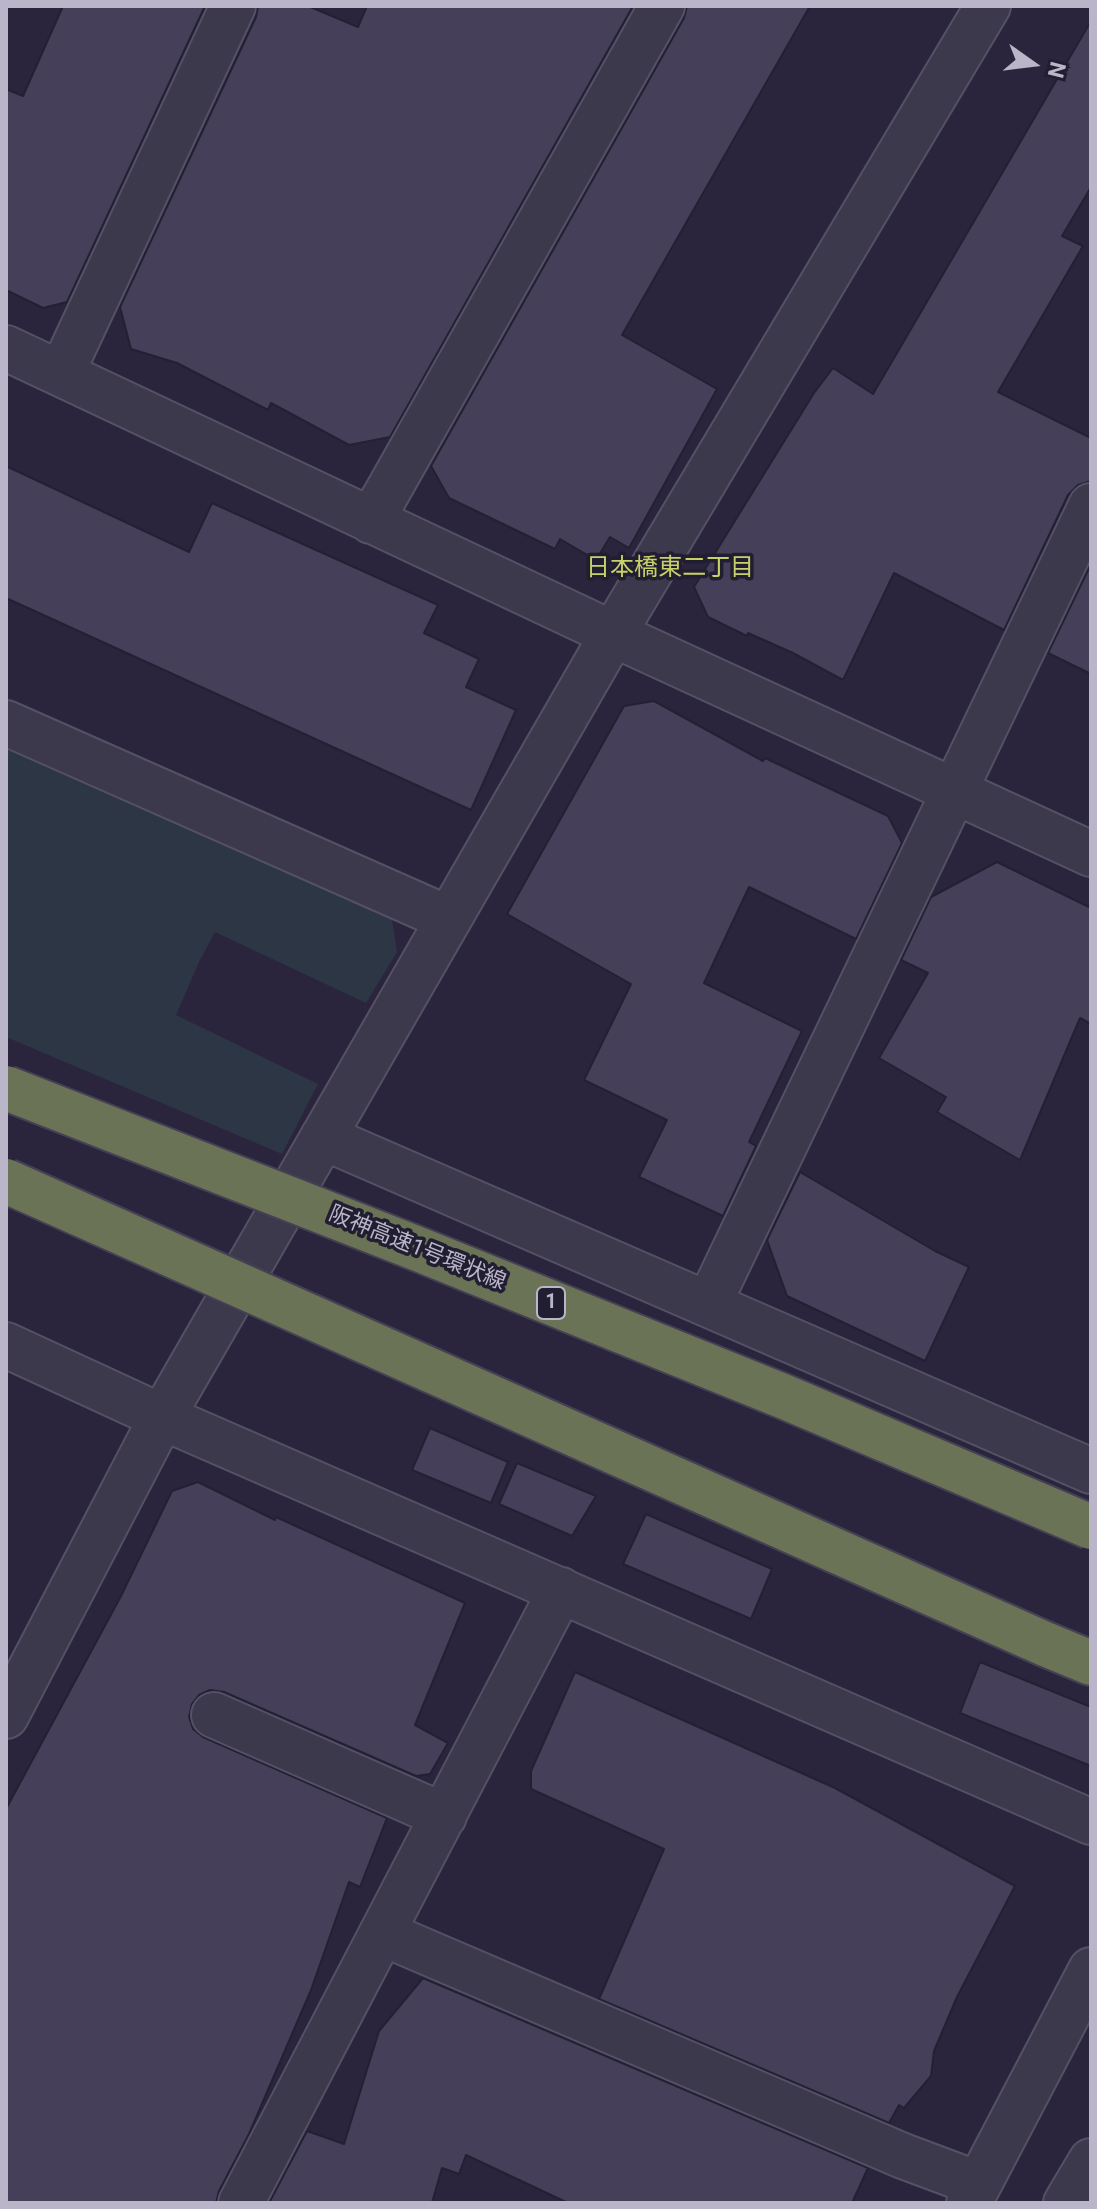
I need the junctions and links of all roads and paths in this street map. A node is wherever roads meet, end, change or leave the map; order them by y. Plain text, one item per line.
1 (233, 6) edge
2 (662, 6) edge
3 (988, 6) edge
4 (6, 348) edge
5 (61, 374) junction
6 (1091, 506) edge
7 (371, 521) junction
8 (613, 634) junction
9 (6, 723) edge
10 (955, 791) junction
11 (1091, 854) edge
12 (449, 919) junction
13 (6, 1088) edge
14 (323, 1137) junction
15 (6, 1181) edge
16 (709, 1303) junction
17 (6, 1345) edge
18 (162, 1417) junction
19 (1091, 1471) edge
20 (1091, 1527) edge
21 (561, 1590) junction
22 (1091, 1663) edge
23 (214, 1715) dead end
24 (6, 1716) edge
25 (444, 1816) junction
26 (1091, 1822) edge
27 (382, 1933) junction
28 (1091, 1970) edge
29 (1091, 2161) edge
30 (973, 2194) edge
31 (241, 2203) edge
32 (1066, 2203) edge

1 - 5 street
2 - 7 street
3 - 8 street
4 - 5 street
5 - 7 street
6 - 10 street
7 - 8 street
8 - 10 street
8 - 12 street
9 - 12 street
10 - 11 street
10 - 16 street
12 - 14 street
13 - 20 highway, 阪神高速1号環状線 / 1, bridge
14 - 16 street
14 - 18 street
15 - 22 highway, bridge
16 - 19 street
17 - 18 street
18 - 21 street
18 - 24 street
21 - 25 street
21 - 26 street
23 - 25 street
25 - 27 street
27 - 30 street
27 - 31 street
28 - 30 street
29 - 32 street

